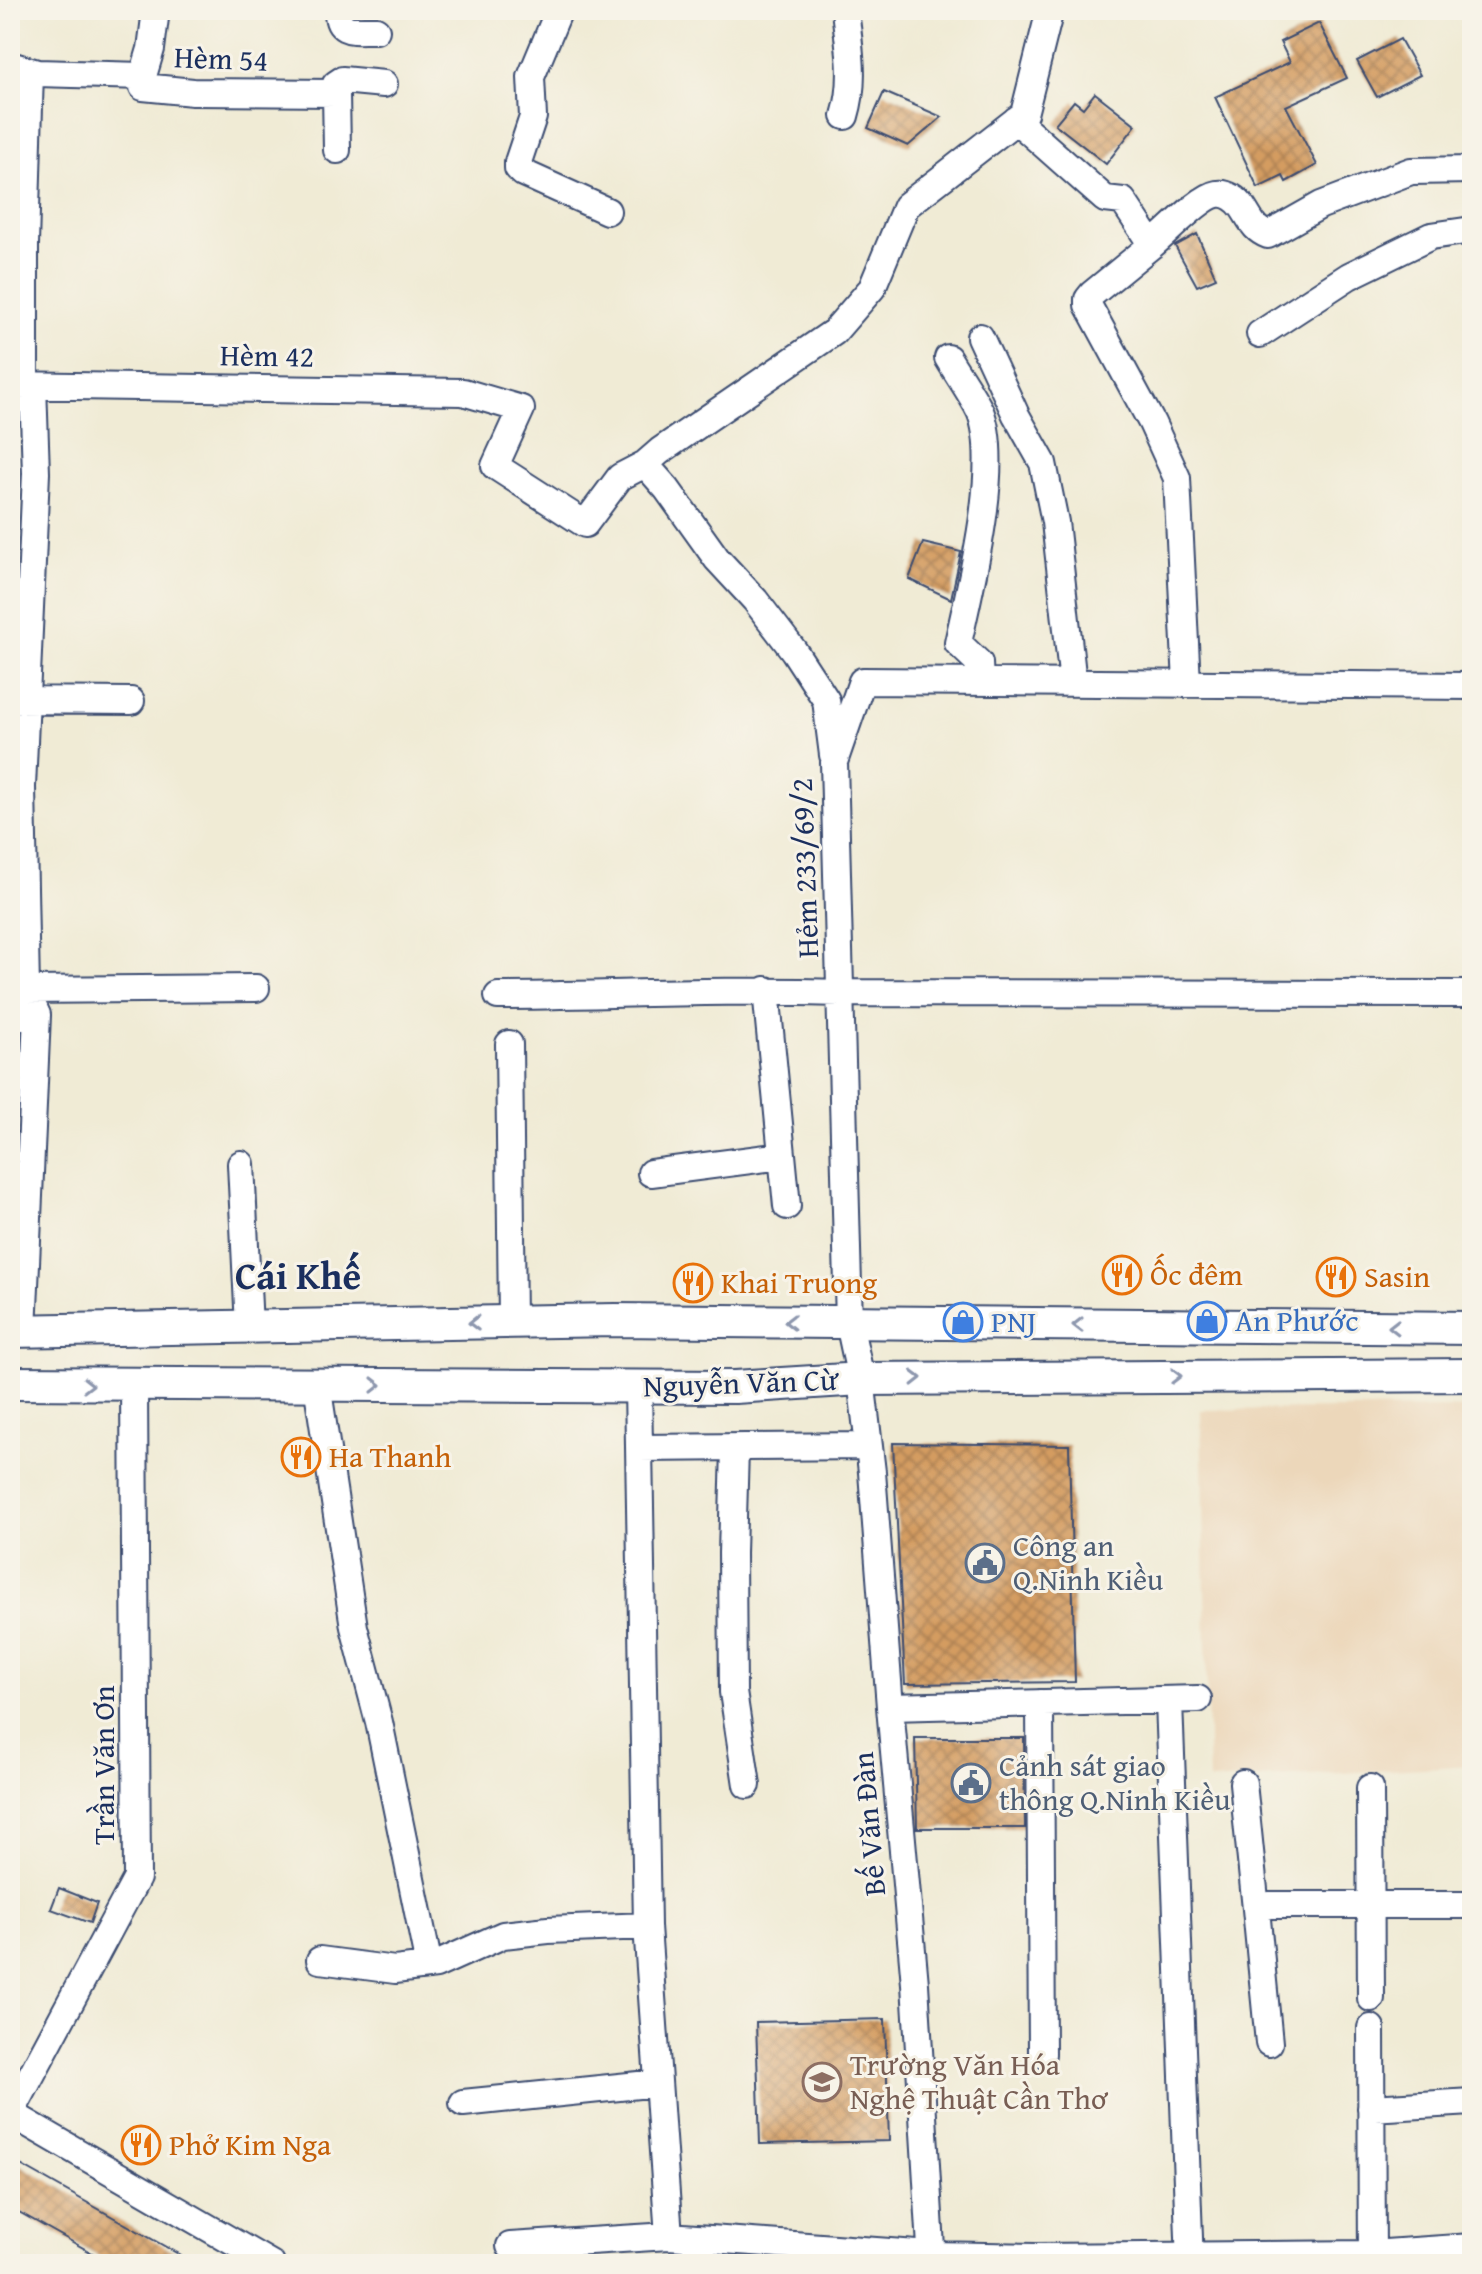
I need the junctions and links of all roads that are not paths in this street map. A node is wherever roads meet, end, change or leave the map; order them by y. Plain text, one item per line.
1 (156, 10) edge
2 (338, 10) edge
3 (559, 10) edge
4 (845, 10) edge
5 (1050, 10) edge
6 (376, 30) dead end
7 (20, 68) edge
8 (143, 76) junction
9 (384, 84) dead end
10 (336, 93) junction
11 (845, 116) dead end
12 (1016, 120) junction
13 (337, 150) dead end
14 (1472, 170) edge
15 (607, 211) dead end
16 (1472, 230) edge
17 (1152, 245) junction
18 (1260, 334) dead end
19 (980, 337) dead end
20 (948, 358) dead end
21 (23, 385) edge
22 (645, 464) junction
23 (980, 682) junction
24 (1073, 683) junction
25 (1187, 684) junction
26 (1472, 686) edge
27 (18, 700) edge
28 (131, 701) dead end
29 (834, 762) junction
30 (256, 988) dead end
31 (26, 990) junction
32 (766, 990) junction
33 (841, 993) junction
34 (1472, 994) edge
35 (498, 996) dead end
36 (37, 1015) junction
37 (10, 1018) edge
38 (509, 1044) dead end
39 (782, 1156) junction
40 (241, 1164) dead end
41 (651, 1173) dead end
42 (787, 1206) dead end
43 (512, 1322) junction
44 (849, 1323) junction
45 (249, 1327) junction
46 (1472, 1328) edge
47 (16, 1331) edge
48 (1472, 1375) edge
49 (861, 1379) junction
50 (10, 1383) edge
51 (317, 1384) junction
52 (134, 1385) junction
53 (638, 1386) junction
54 (869, 1446) junction
55 (639, 1448) junction
56 (735, 1449) junction
57 (1198, 1699) dead end
58 (1169, 1701) junction
59 (1040, 1703) junction
60 (890, 1707) junction
61 (1243, 1783) dead end
62 (747, 1785) dead end
63 (1370, 1788) dead end
64 (1472, 1905) edge
65 (1372, 1907) junction
66 (1256, 1909) junction
67 (647, 1926) junction
68 (320, 1960) dead end
69 (429, 1966) junction
70 (1371, 1998) dead end
71 (1371, 2028) dead end
72 (1269, 2043) dead end
73 (1042, 2054) dead end
74 (658, 2083) junction
75 (1472, 2102) edge
76 (463, 2103) dead end
77 (1371, 2108) junction
78 (10, 2113) edge
79 (669, 2236) junction
80 (510, 2246) dead end
81 (1472, 2247) edge
82 (932, 2259) edge
83 (1372, 2259) edge
84 (1036, 2260) edge
85 (1190, 2260) edge
86 (271, 2264) edge

1 - 8 street
2 - 6 street
3 - 15 street
4 - 11 street
5 - 12 street
7 - 8 street, Hèm 54
7 - 21 street
8 - 10 street, Hèm 54
9 - 10 street
10 - 13 street
12 - 17 street
12 - 22 street
14 - 17 street
16 - 18 street
17 - 25 street
19 - 24 street
20 - 23 street
21 - 22 street, Hèm 42
21 - 27 street
22 - 29 street
23 - 24 street, Hẻm 233/69/2
23 - 29 street, Hẻm 233/69/2
24 - 25 street, Hẻm 233/69/2
25 - 26 street, Hẻm 233/69/2
27 - 28 street
27 - 31 street
29 - 33 street, Hẻm 233/69/2
30 - 31 street
31 - 36 street
32 - 33 street
32 - 35 street
32 - 39 street
33 - 34 street
33 - 44 street, Hẻm 233/69/2
36 - 37 street
36 - 47 street
38 - 43 street
39 - 41 street
39 - 42 street
40 - 45 street
44 -> 43 main road, Nguyễn Văn Cừ
43 -> 45 main road, Nguyễn Văn Cừ
46 -> 44 main road, Nguyễn Văn Cừ
44 - 49 street, Hẻm 233/69/2
45 - 47 main road, Nguyễn Văn Cừ
49 -> 48 main road, Nguyễn Văn Cừ
49 - 53 main road, Nguyễn Văn Cừ
49 - 54 street, Bế Văn Đàn
50 -> 52 main road, Nguyễn Văn Cừ
51 - 52 main road, Nguyễn Văn Cừ
51 -> 53 main road, Nguyễn Văn Cừ
51 - 69 street
52 - 78 street, Trần Văn Ơn
53 - 55 street
54 - 56 street
54 - 60 street, Bế Văn Đàn
55 - 56 street
55 - 67 street
56 - 62 street
57 - 58 street
58 - 59 street
58 - 85 street
59 - 60 street
59 - 73 street
60 - 82 street, Bế Văn Đàn
61 - 66 street
63 - 65 street
64 - 65 street
65 - 66 street
65 - 70 street
66 - 72 street
67 - 69 street
67 - 74 street
68 - 69 street
71 - 77 street
74 - 76 street
74 - 79 street
75 - 77 street
77 - 83 street
78 - 86 street
79 - 80 street
79 - 82 street
81 - 83 street
82 - 84 street
83 - 85 street
84 - 85 street

